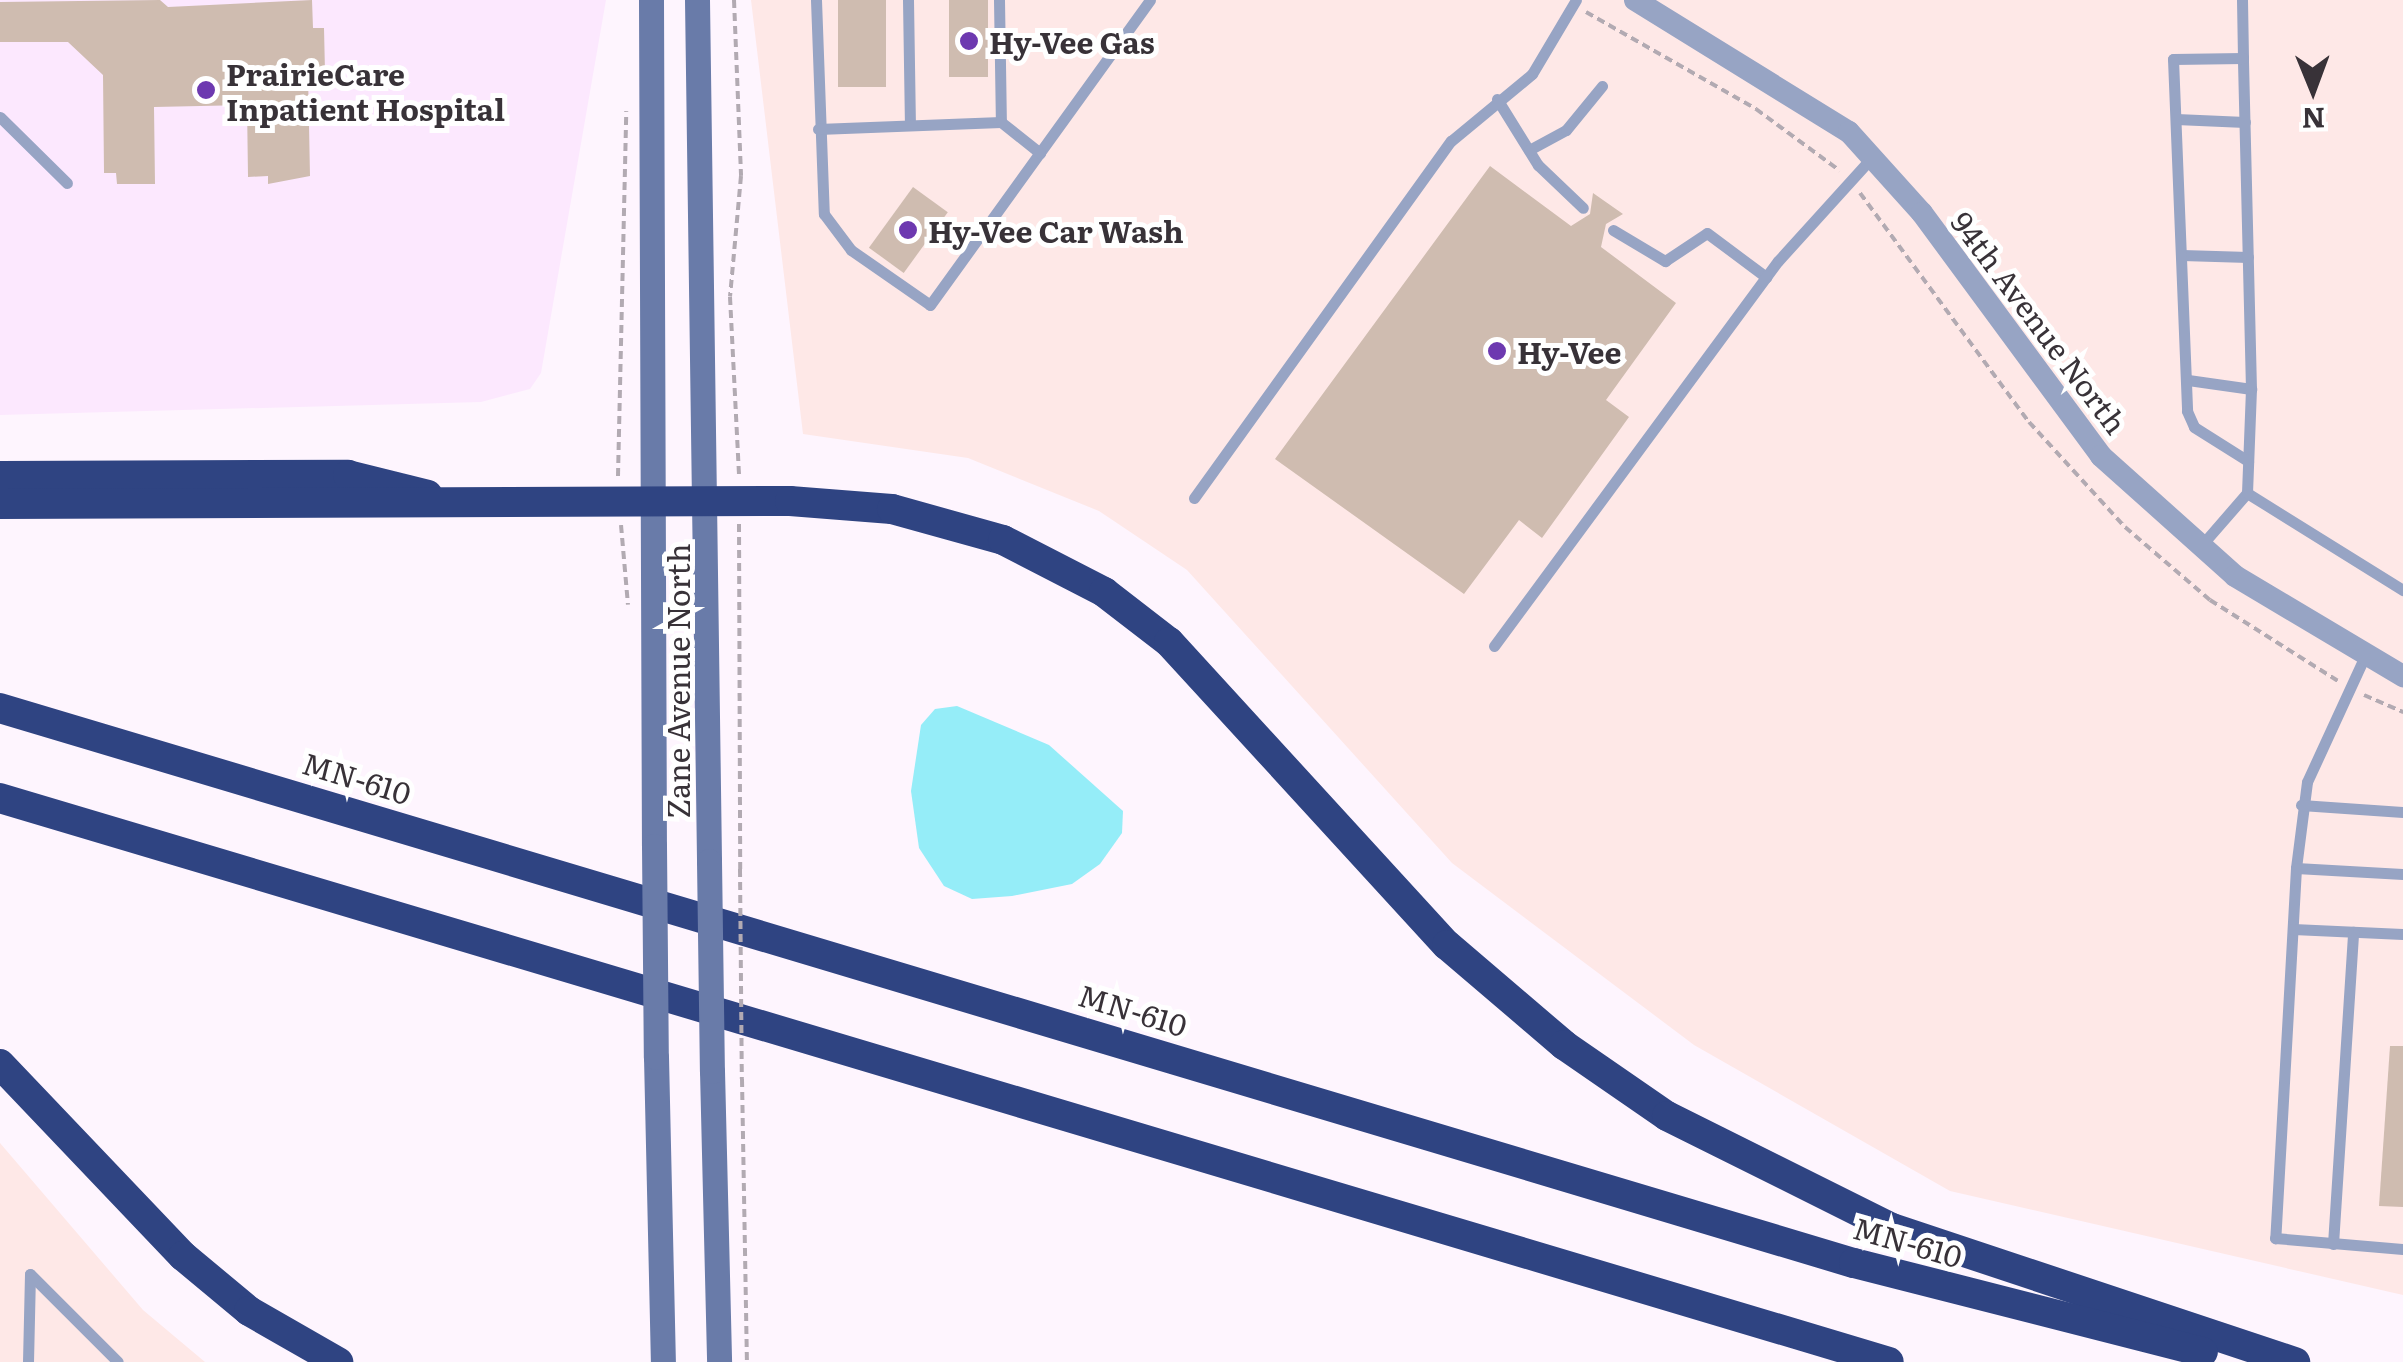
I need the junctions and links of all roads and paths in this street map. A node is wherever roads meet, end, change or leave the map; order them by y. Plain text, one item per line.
1 (651, 0) edge
2 (680, 0) edge
3 (698, 0) edge
4 (734, 0) edge
5 (816, 0) edge
6 (908, 0) edge
7 (998, 0) edge
8 (1150, 0) edge
9 (1635, 0) edge
10 (2242, 0) edge
11 (1574, 3) edge
12 (2243, 58) junction
13 (1602, 86) dead end
14 (628, 92) dead end
15 (1497, 100) junction
16 (0, 118) edge
17 (2176, 119) junction
18 (1002, 122) junction
19 (2245, 122) junction
20 (910, 125) junction
21 (818, 129) junction
22 (1529, 150) junction
23 (1040, 153) junction
24 (1874, 155) junction
25 (1851, 182) junction
26 (67, 184) dead end
27 (1582, 208) dead end
28 (1612, 230) dead end
29 (2182, 255) junction
30 (2248, 257) junction
31 (708, 266) junction
32 (1766, 277) junction
33 (2188, 380) junction
34 (2251, 389) junction
35 (2248, 462) junction
36 (740, 471) dead end
37 (0, 476) edge
38 (2247, 493) junction
39 (1194, 498) dead end
40 (710, 501) junction
41 (620, 502) junction
42 (656, 502) junction
43 (0, 504) edge
44 (450, 504) junction
45 (739, 521) dead end
46 (2200, 547) junction
47 (2403, 590) edge
48 (630, 624) dead end
49 (1494, 646) dead end
50 (2364, 658) junction
51 (2403, 676) edge
52 (2349, 688) junction
53 (0, 708) edge
54 (2403, 712) edge
55 (0, 798) edge
56 (2301, 805) junction
57 (2403, 812) edge
58 (2296, 868) junction
59 (2403, 874) edge
60 (2293, 928) junction
61 (2353, 932) junction
62 (2403, 934) edge
63 (0, 1064) edge
64 (2332, 1244) junction
65 (2403, 1248) edge
66 (28, 1362) edge
67 (118, 1362) edge
68 (338, 1362) edge
69 (663, 1362) edge
70 (719, 1362) edge
71 (748, 1362) edge
72 (1889, 1362) edge
73 (2250, 1362) edge
74 (2294, 1362) edge

1 - 42 main road, Zane Avenue North
2 - 31 main road
3 - 31 main road, Zane Avenue North
4 - 36 path
5 - 21 lane
6 - 20 lane
7 - 18 lane
8 - 23 lane
9 - 24 street, 94th Avenue North
10 - 12 lane
11 - 15 lane
11 - 25 path
12 - 17 lane
12 - 19 lane
13 - 22 lane
14 - 41 path
15 - 22 lane
15 - 39 lane
16 - 26 lane
17 - 19 lane
17 - 29 lane
18 - 20 lane
18 - 23 lane
19 - 30 lane
20 - 21 lane
21 - 23 lane
22 - 27 lane
24 - 25 lane
24 - 46 street, 94th Avenue North
25 - 32 lane
25 - 52 path
28 - 32 lane
29 - 30 lane
29 - 33 lane
30 - 34 lane
31 - 40 main road, Zane Avenue North
32 - 49 lane
33 - 34 lane
33 - 35 lane
34 - 35 lane
35 - 38 lane
37 - 44 highway
38 - 46 lane
38 - 47 lane
40 - 42 highway
40 - 70 main road, Zane Avenue North, bridge
40 - 74 highway
41 - 42 highway
41 - 44 highway
41 - 48 path
42 - 69 main road, Zane Avenue North, bridge
43 - 44 highway
45 - 71 path, bridge
46 - 50 street, 94th Avenue North
50 - 51 street, 94th Avenue North
50 - 52 lane
52 - 54 path
52 - 56 lane
53 - 73 highway, MN-610
55 - 72 highway
56 - 57 lane
56 - 58 lane
58 - 59 lane
58 - 60 lane
60 - 61 lane
60 - 64 lane
61 - 62 lane
61 - 64 lane
63 - 68 highway
64 - 65 lane
66 - 67 lane

